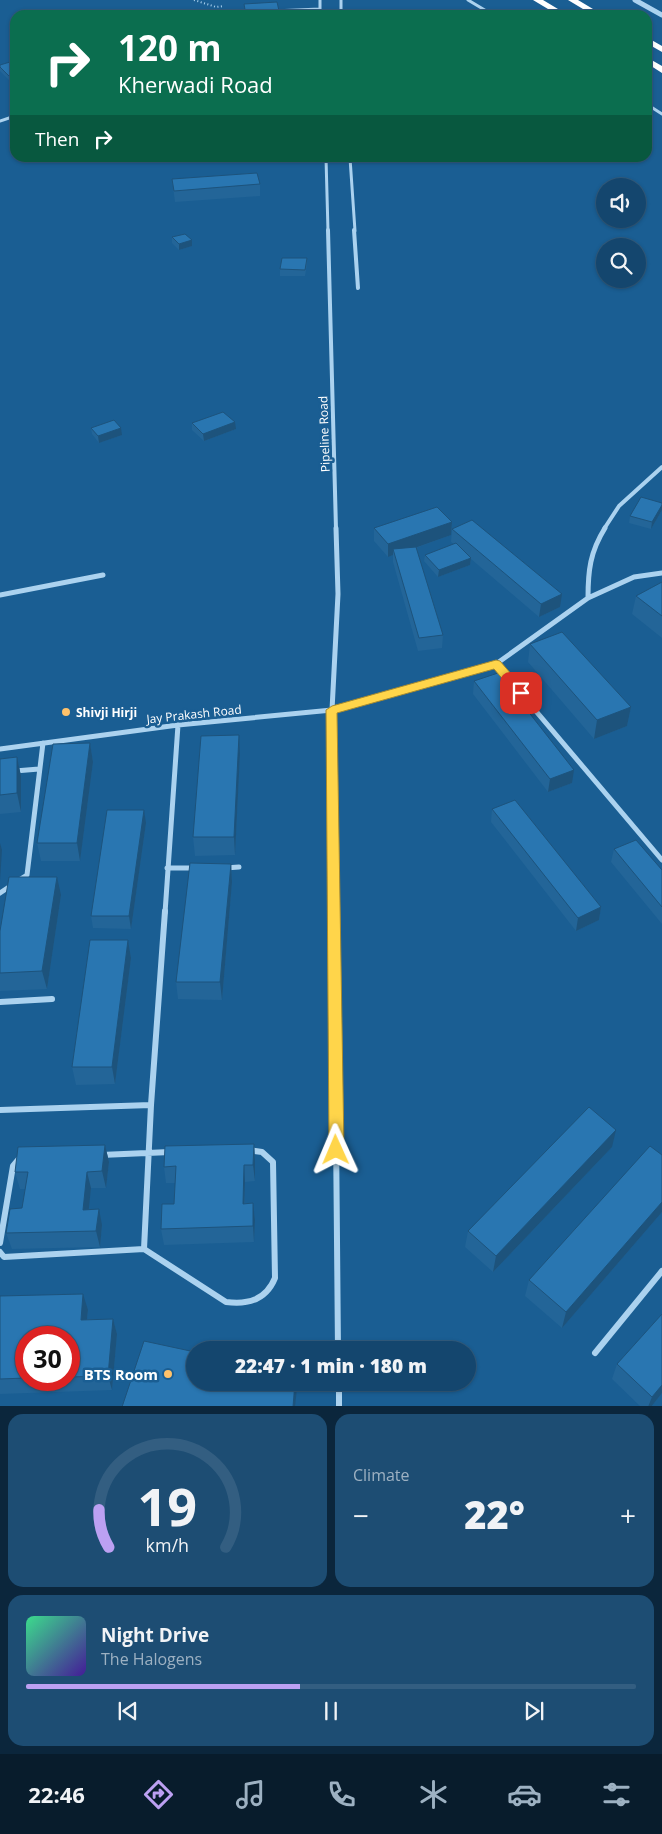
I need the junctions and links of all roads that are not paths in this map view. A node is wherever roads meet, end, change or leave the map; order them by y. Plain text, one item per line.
1 (320, 0) edge
2 (468, 0) edge
3 (537, 0) edge
4 (572, 0) edge
5 (635, 0) edge
6 (320, 9) joint
7 (280, 10) edge
8 (485, 10) edge
9 (555, 10) edge
10 (590, 10) edge
11 (662, 15) edge
12 (326, 162) edge
13 (350, 162) edge
14 (358, 288) dead end
15 (662, 467) edge
16 (662, 573) edge
17 (103, 575) dead end
18 (0, 595) edge
19 (588, 598) junction
20 (496, 664) junction
21 (332, 710) junction
22 (178, 725) junction
23 (43, 744) junction
24 (0, 749) edge
25 (39, 769) junction
26 (10, 772) edge
27 (662, 860) edge
28 (167, 868) junction
29 (203, 868) edge
30 (221, 868) edge
31 (239, 868) dead end
32 (0, 893) edge
33 (52, 999) dead end
34 (0, 1002) edge
35 (150, 1105) junction
36 (0, 1110) edge
37 (242, 1150) edge
38 (148, 1152) junction
39 (176, 1152) edge
40 (89, 1156) edge
41 (31, 1159) edge
42 (0, 1243) edge
43 (144, 1249) junction
44 (0, 1252) edge
45 (662, 1271) edge
46 (338, 1341) edge
47 (595, 1353) dead end
48 (339, 1391) edge
49 (339, 1406) edge

1 - 6 street
2 - 8 street
3 - 9 highway
4 - 10 highway
5 - 11 street
6 - 7 street
12 - 21 street, Pipeline Road
13 - 14 street
15 - 19 street
16 - 19 street, Jay Prakash Road
17 - 18 street
19 - 20 street, Jay Prakash Road
20 - 21 street, Jay Prakash Road
20 - 27 street
21 - 22 street, Jay Prakash Road
21 - 46 street, Pipeline Road
22 - 23 street, Jay Prakash Road
22 - 28 street
23 - 24 street, Jay Prakash Road
23 - 25 street
25 - 26 street
25 - 32 street
28 - 29 street
28 - 35 street
30 - 31 street
33 - 34 street
35 - 36 street
35 - 38 street
37 - 43 street
38 - 39 street
38 - 40 street
38 - 43 street
41 - 42 street
43 - 44 street
45 - 47 street
48 - 49 street

